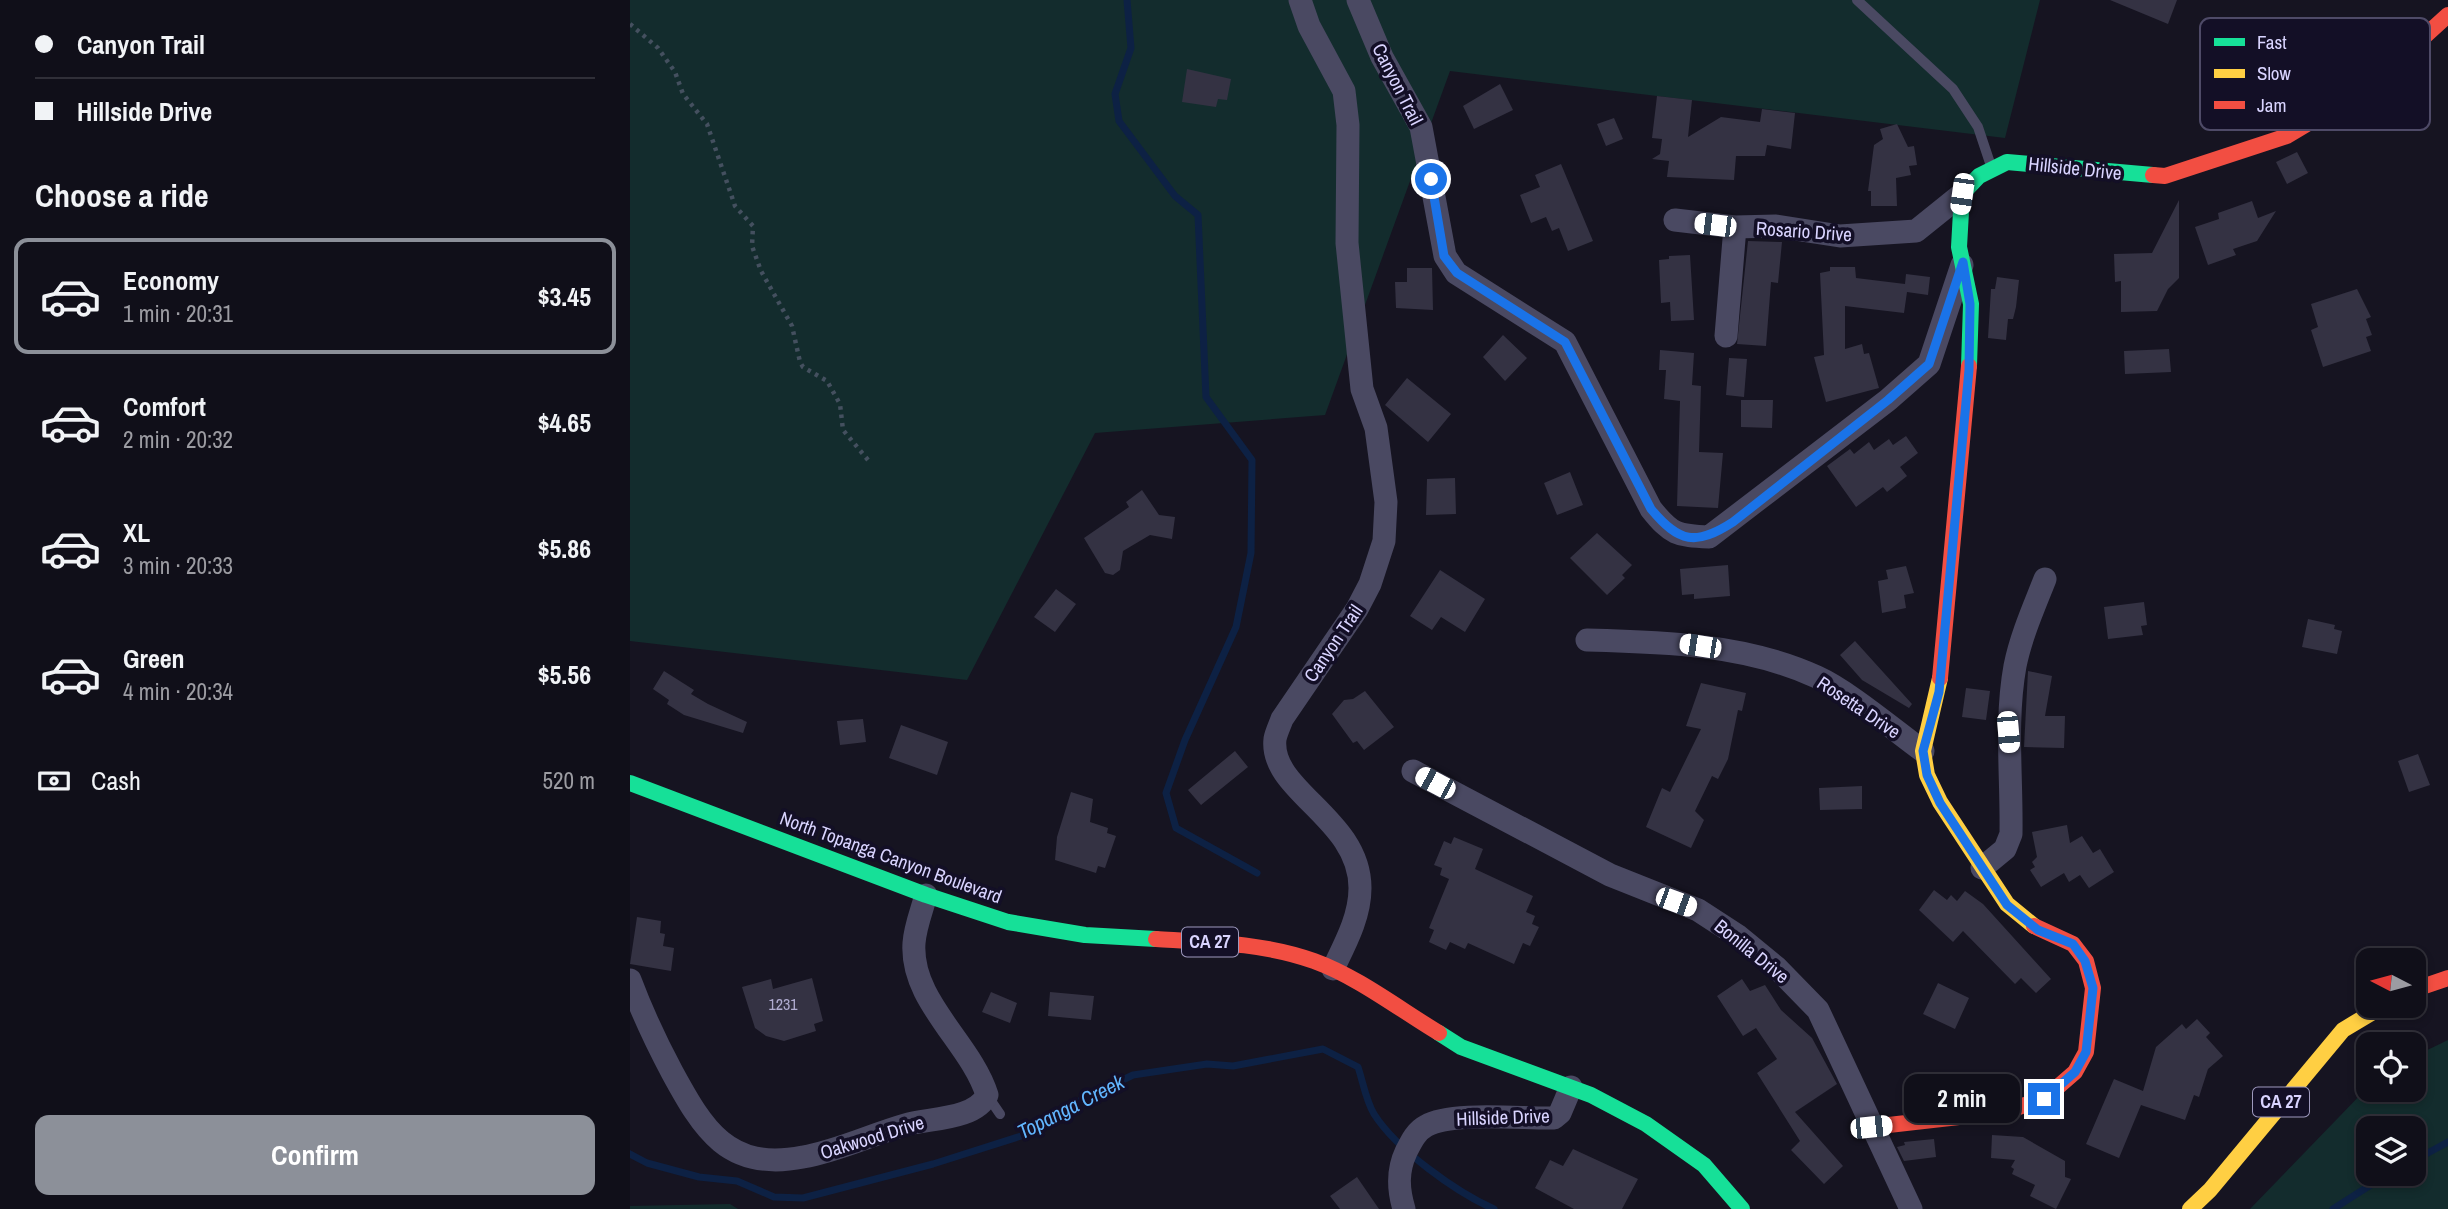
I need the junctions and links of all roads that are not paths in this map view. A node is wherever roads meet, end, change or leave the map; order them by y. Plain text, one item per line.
1 (1300, 0) edge
2 (1358, 0) edge
3 (1857, 0) edge
4 (2448, 15) edge
5 (2430, 31) edge
6 (2297, 130) edge
7 (1992, 168) junction
8 (1962, 194) junction
9 (1675, 220) dead end
10 (1735, 227) junction
11 (1963, 262) junction
12 (1726, 336) dead end
13 (2045, 579) dead end
14 (1587, 640) dead end
15 (1923, 751) junction
16 (1413, 771) dead end
17 (630, 783) edge
18 (1982, 869) junction
19 (926, 895) junction
20 (1333, 969) junction
21 (2448, 978) edge
22 (630, 980) edge
23 (2426, 986) edge
24 (2362, 1018) edge
25 (1571, 1087) junction
26 (1871, 1127) junction
27 (1404, 1209) edge
28 (1742, 1209) edge
29 (1911, 1209) edge
30 (2190, 1209) edge

1 - 20 street, Canyon Trail
2 - 11 street, Canyon Trail
3 - 7 lane
4 - 5 street, Hillside Drive
6 - 7 street, Hillside Drive
7 - 8 street
8 - 10 street, Rosario Drive
8 - 11 street
9 - 10 street, Rosario Drive
10 - 12 street
11 - 15 street
13 - 18 street
14 - 15 street, Rosetta Drive
15 - 18 street
16 - 26 street, Bonilla Drive
17 - 19 street, North Topanga Canyon Boulevard / CA 27
18 - 26 street
19 - 20 street, North Topanga Canyon Boulevard / CA 27
19 - 22 street, Oakwood Drive
20 - 25 street, North Topanga Canyon Boulevard / CA 27
21 - 23 street
24 - 30 street, CA 27
25 - 27 street, Hillside Drive
25 - 28 street, North Topanga Canyon Boulevard / CA 27
26 - 29 street

